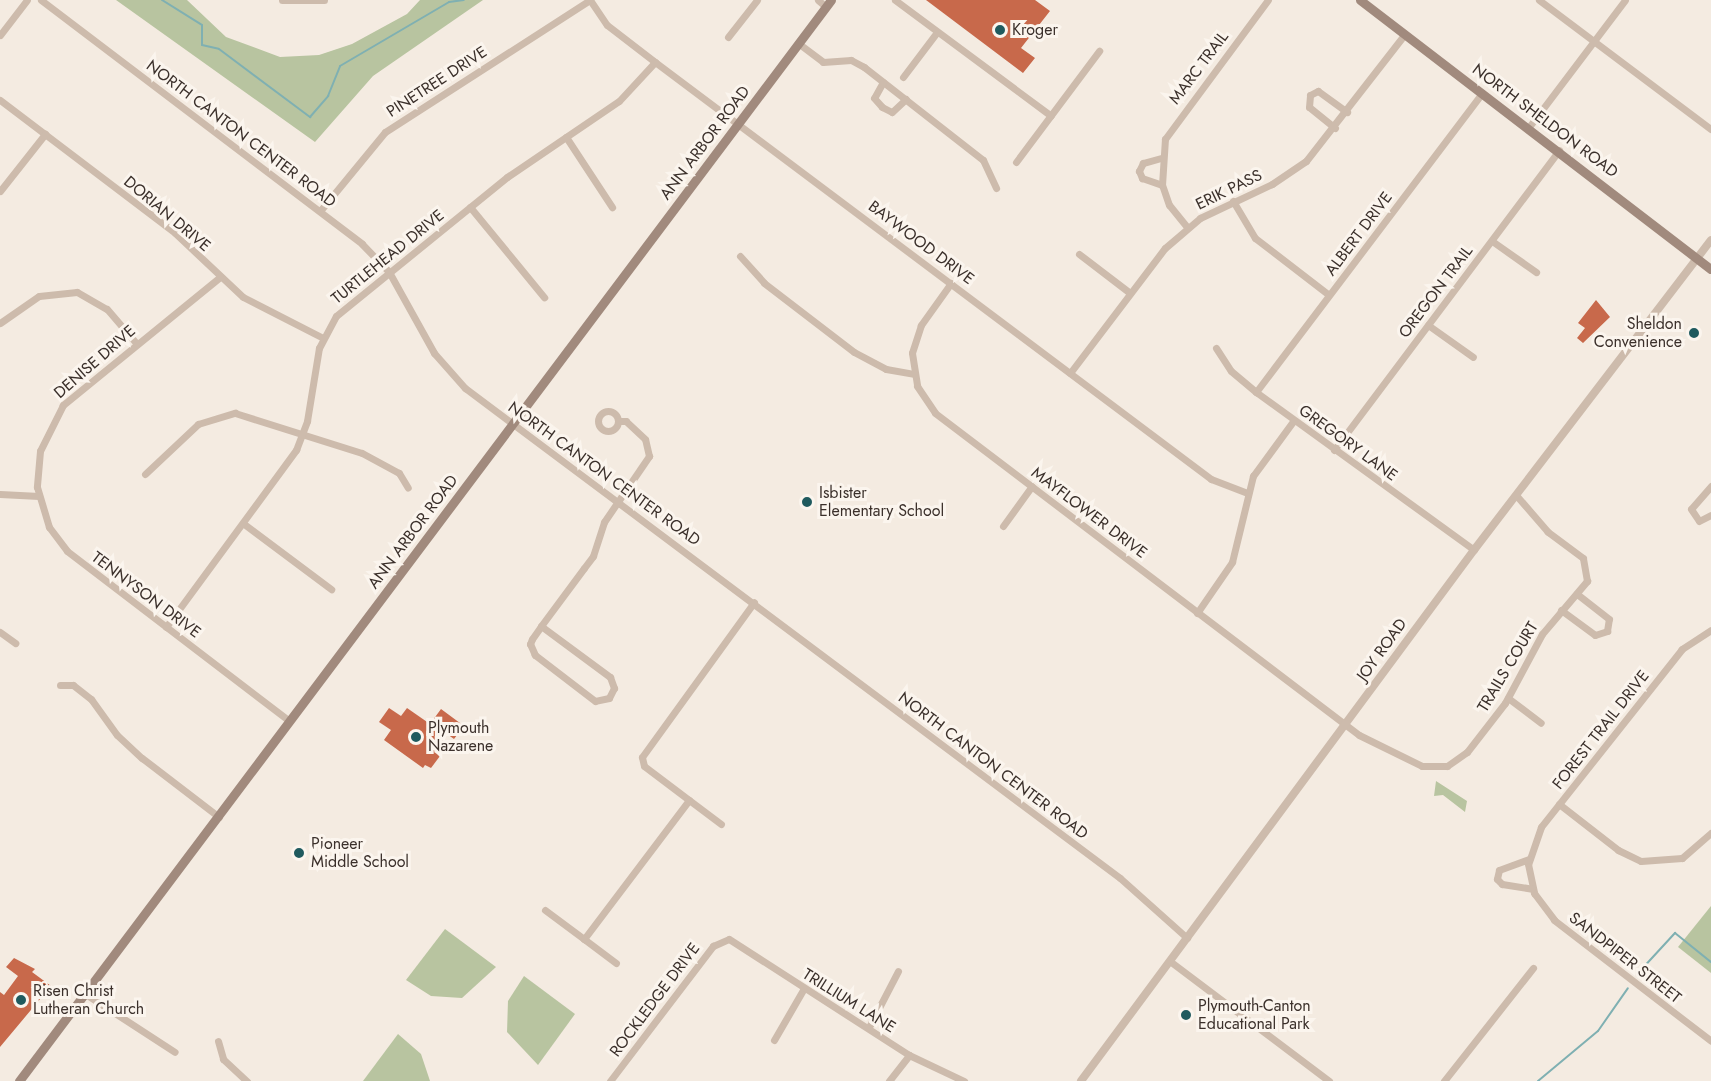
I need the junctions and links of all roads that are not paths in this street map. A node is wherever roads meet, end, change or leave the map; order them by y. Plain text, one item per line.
1 (27, 0) edge
2 (41, 0) edge
3 (282, 0) edge
4 (324, 0) edge
5 (590, 0) edge
6 (757, 0) edge
7 (895, 0) edge
8 (1268, 0) edge
9 (1539, 0) edge
10 (1625, 0) edge
11 (1363, 1) edge
12 (825, 2) edge
13 (937, 32) junction
14 (0, 34) edge
15 (1404, 35) junction
16 (728, 38) dead end
17 (1594, 41) junction
18 (798, 43) junction
19 (1099, 51) dead end
20 (655, 62) junction
21 (903, 77) dead end
22 (884, 82) junction
23 (1482, 93) junction
24 (906, 99) junction
25 (0, 100) edge
26 (1347, 112) junction
27 (1051, 116) junction
28 (738, 124) junction
29 (1528, 127) junction
30 (1335, 128) junction
31 (1711, 129) edge
32 (45, 134) junction
33 (566, 137) junction
34 (1559, 150) junction
35 (1161, 158) junction
36 (1016, 162) dead end
37 (1162, 185) junction
38 (996, 188) dead end
39 (0, 191) edge
40 (1233, 201) junction
41 (470, 207) junction
42 (612, 207) dead end
43 (320, 211) junction
44 (1187, 227) junction
45 (1711, 240) edge
46 (1491, 241) junction
47 (1079, 254) dead end
48 (740, 256) dead end
49 (1698, 258) junction
50 (1711, 269) edge
51 (388, 272) junction
52 (1536, 272) dead end
53 (220, 277) junction
54 (951, 283) junction
55 (1130, 293) junction
56 (1329, 295) junction
57 (544, 297) dead end
58 (0, 323) edge
59 (1428, 325) junction
60 (323, 338) junction
61 (137, 344) junction
62 (1216, 348) dead end
63 (1473, 357) dead end
64 (1070, 373) junction
65 (914, 374) junction
66 (1256, 392) junction
67 (1294, 420) junction
68 (618, 421) dead end
69 (512, 423) junction
70 (303, 434) junction
71 (1334, 450) junction
72 (145, 474) dead end
73 (1032, 486) junction
74 (1711, 486) edge
75 (408, 488) dead end
76 (1247, 493) junction
77 (0, 494) edge
78 (1516, 495) junction
79 (39, 496) junction
80 (618, 499) junction
81 (1711, 515) edge
82 (244, 524) junction
83 (1003, 526) dead end
84 (1474, 550) junction
85 (331, 589) dead end
86 (1577, 594) junction
87 (754, 602) junction
88 (1561, 609) junction
89 (1197, 613) junction
90 (541, 626) junction
91 (166, 627) junction
92 (1711, 630) edge
93 (0, 632) edge
94 (15, 643) dead end
95 (60, 685) dead end
96 (1508, 698) junction
97 (289, 721) junction
98 (1540, 723) dead end
99 (1345, 724) junction
100 (689, 800) junction
101 (1559, 804) junction
102 (219, 816) junction
103 (721, 824) dead end
104 (1711, 833) edge
105 (1529, 859) junction
106 (1529, 874) joint
107 (1532, 889) junction
108 (545, 910) dead end
109 (1186, 938) junction
110 (584, 939) junction
111 (724, 939) joint
112 (1171, 962) junction
113 (616, 963) dead end
114 (1533, 968) dead end
115 (898, 971) dead end
116 (803, 990) junction
117 (84, 993) junction
118 (869, 1027) junction
119 (774, 1040) dead end
120 (218, 1041) dead end
121 (1711, 1041) edge
122 (175, 1052) dead end
123 (909, 1055) junction
124 (19, 1081) edge
125 (247, 1081) edge
126 (610, 1081) edge
127 (889, 1081) edge
128 (964, 1081) edge
129 (1081, 1081) edge
130 (1329, 1081) edge
131 (1444, 1081) edge

1 - 14 street
2 - 43 street, NORTH CANTON CENTER ROAD
3 - 4 street
5 - 20 street, BAYWOOD DRIVE
5 - 43 street, PINETREE DRIVE
6 - 16 street
7 - 13 street
8 - 35 street, MARC TRAIL
9 - 17 street
10 - 17 street
11 - 15 main road, NORTH SHELDON ROAD
12 - 18 main road, ANN ARBOR ROAD
13 - 21 street
13 - 27 street
15 - 23 main road, NORTH SHELDON ROAD
15 - 26 street, ERIK PASS
17 - 29 street
17 - 31 street
18 - 22 street
18 - 28 main road, ANN ARBOR ROAD
19 - 27 street
20 - 28 street, BAYWOOD DRIVE
20 - 33 street, TURTLEHEAD DRIVE
22 - 24 street
22 - 24 street
23 - 29 main road, NORTH SHELDON ROAD
23 - 56 street, ALBERT DRIVE
24 - 38 street
25 - 32 street, DORIAN DRIVE
26 - 30 street, ERIK PASS
26 - 30 street
27 - 36 street
28 - 54 street, BAYWOOD DRIVE
28 - 69 main road, ANN ARBOR ROAD
29 - 34 main road, NORTH SHELDON ROAD
30 - 40 street, ERIK PASS
32 - 39 street
32 - 53 street, DORIAN DRIVE
33 - 41 street, TURTLEHEAD DRIVE
33 - 42 street
34 - 46 street, OREGON TRAIL
34 - 49 main road, NORTH SHELDON ROAD
35 - 37 street, MARC TRAIL
35 - 37 street
37 - 44 street, MARC TRAIL
40 - 44 street, ERIK PASS
40 - 56 street
41 - 51 street, TURTLEHEAD DRIVE
41 - 57 street
43 - 51 street, NORTH CANTON CENTER ROAD
44 - 55 street, ERIK PASS
45 - 49 street, JOY ROAD
46 - 52 street
46 - 59 street, OREGON TRAIL
47 - 55 street
48 - 65 street
49 - 50 main road, NORTH SHELDON ROAD
49 - 78 street, JOY ROAD
51 - 60 street, TURTLEHEAD DRIVE
51 - 69 street, NORTH CANTON CENTER ROAD
53 - 60 street, DORIAN DRIVE
53 - 61 street, DENISE DRIVE
54 - 64 street, BAYWOOD DRIVE
54 - 65 street
55 - 64 street, ERIK PASS
56 - 66 street, ALBERT DRIVE
58 - 61 street
59 - 63 street
59 - 71 street, OREGON TRAIL
60 - 70 street, TURTLEHEAD DRIVE
61 - 79 street, DENISE DRIVE
62 - 66 street, GREGORY LANE
64 - 76 street, BAYWOOD DRIVE
65 - 73 street, MAYFLOWER DRIVE
66 - 67 street, GREGORY LANE
67 - 71 street, GREGORY LANE
67 - 76 street
68 - 80 street
69 - 80 street, NORTH CANTON CENTER ROAD
69 - 97 main road, ANN ARBOR ROAD
70 - 72 street
70 - 75 street
70 - 82 street, TURTLEHEAD DRIVE
71 - 84 street, GREGORY LANE
73 - 83 street
73 - 89 street, MAYFLOWER DRIVE
74 - 81 street
76 - 89 street
77 - 79 street
78 - 84 street, JOY ROAD
78 - 86 street, TRAILS COURT
79 - 91 street, TENNYSON DRIVE
80 - 87 street, NORTH CANTON CENTER ROAD
80 - 90 street
82 - 85 street
82 - 91 street, TURTLEHEAD DRIVE
84 - 99 street, JOY ROAD
86 - 88 street, TRAILS COURT
86 - 88 street
87 - 100 street
87 - 109 street, NORTH CANTON CENTER ROAD
88 - 96 street, TRAILS COURT
89 - 99 street, MAYFLOWER DRIVE
90 - 90 street
91 - 97 street, TENNYSON DRIVE
92 - 101 street, FOREST TRAIL DRIVE
93 - 94 street
95 - 102 street
96 - 98 street
96 - 99 street, TRAILS COURT
97 - 102 main road, ANN ARBOR ROAD
99 - 109 street, JOY ROAD
100 - 103 street
100 - 110 street
101 - 104 street
101 - 105 street, FOREST TRAIL DRIVE
102 - 117 main road, ANN ARBOR ROAD
105 - 106 street, FOREST TRAIL DRIVE
105 - 107 street
106 - 107 street, SANDPIPER STREET
107 - 121 street, SANDPIPER STREET
108 - 110 street
109 - 112 street, JOY ROAD
110 - 113 street
111 - 116 street, TRILLIUM LANE
111 - 126 street, ROCKLEDGE DRIVE
112 - 129 street, JOY ROAD
112 - 130 street
114 - 131 street
115 - 118 street
116 - 118 street, TRILLIUM LANE
116 - 119 street
117 - 122 street
117 - 124 main road, ANN ARBOR ROAD
118 - 123 street, TRILLIUM LANE
120 - 125 street
123 - 127 street
123 - 128 street, TRILLIUM LANE

